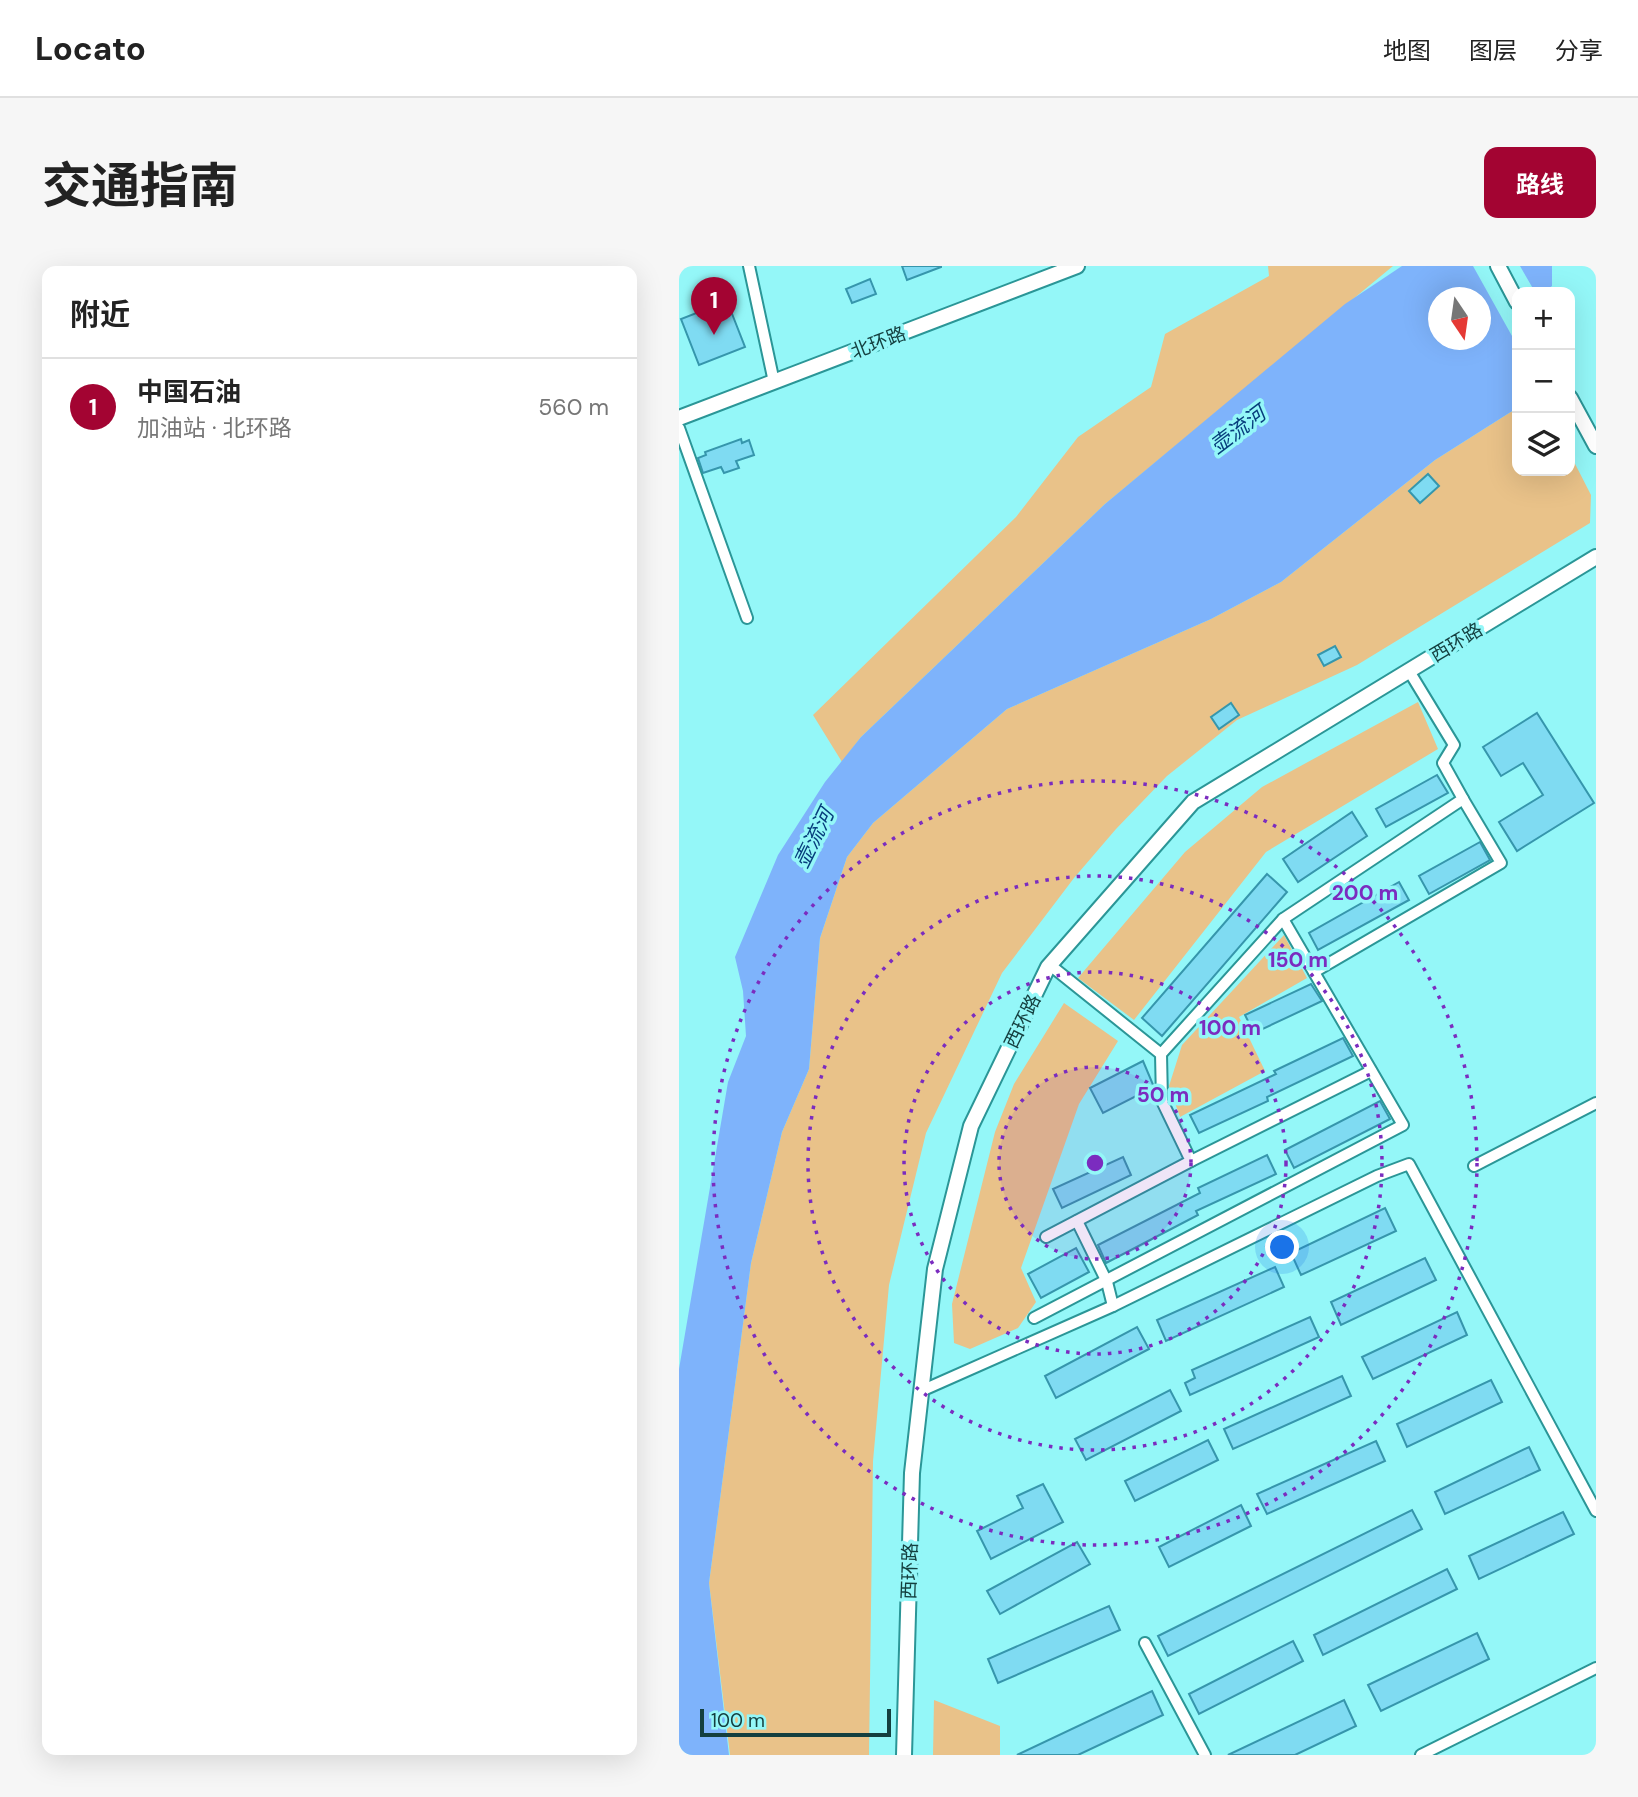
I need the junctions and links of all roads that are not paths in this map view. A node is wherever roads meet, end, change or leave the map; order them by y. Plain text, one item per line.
1 (749, 266) edge
2 (1077, 266) edge
3 (1498, 266) edge
4 (1512, 293) edge
5 (774, 382) junction
6 (1575, 407) edge
7 (680, 418) edge
8 (1596, 446) edge
9 (1596, 557) edge
10 (747, 618) dead end
11 (1409, 671) junction
12 (1463, 799) junction
13 (1283, 919) junction
14 (1050, 965) junction
15 (1314, 972) junction
16 (1161, 1054) junction
17 (1371, 1071) junction
18 (1596, 1103) edge
19 (1191, 1161) junction
20 (1473, 1167) dead end
21 (1077, 1221) junction
22 (1045, 1237) dead end
23 (1107, 1282) junction
24 (1113, 1306) junction
25 (1034, 1318) dead end
26 (921, 1391) junction
27 (1596, 1511) edge
28 (1145, 1643) dead end
29 (1596, 1668) edge
30 (904, 1755) edge
31 (1205, 1755) edge
32 (1421, 1755) edge

1 - 5 street
2 - 5 main road, 北环路
3 - 4 main road
5 - 7 main road, 北环路
6 - 8 main road
7 - 10 street
9 - 11 main road, 西环路
11 - 12 street
11 - 14 main road, 西环路
12 - 13 street
12 - 15 street
13 - 15 street
13 - 16 street
14 - 16 street
14 - 26 main road, 西环路
15 - 17 street
16 - 19 street
17 - 19 street
17 - 23 street
18 - 20 street
19 - 21 street
21 - 22 street
21 - 23 street
23 - 24 street
23 - 25 street
24 - 26 street
24 - 27 street
26 - 30 main road, 西环路
28 - 31 street
29 - 32 street

